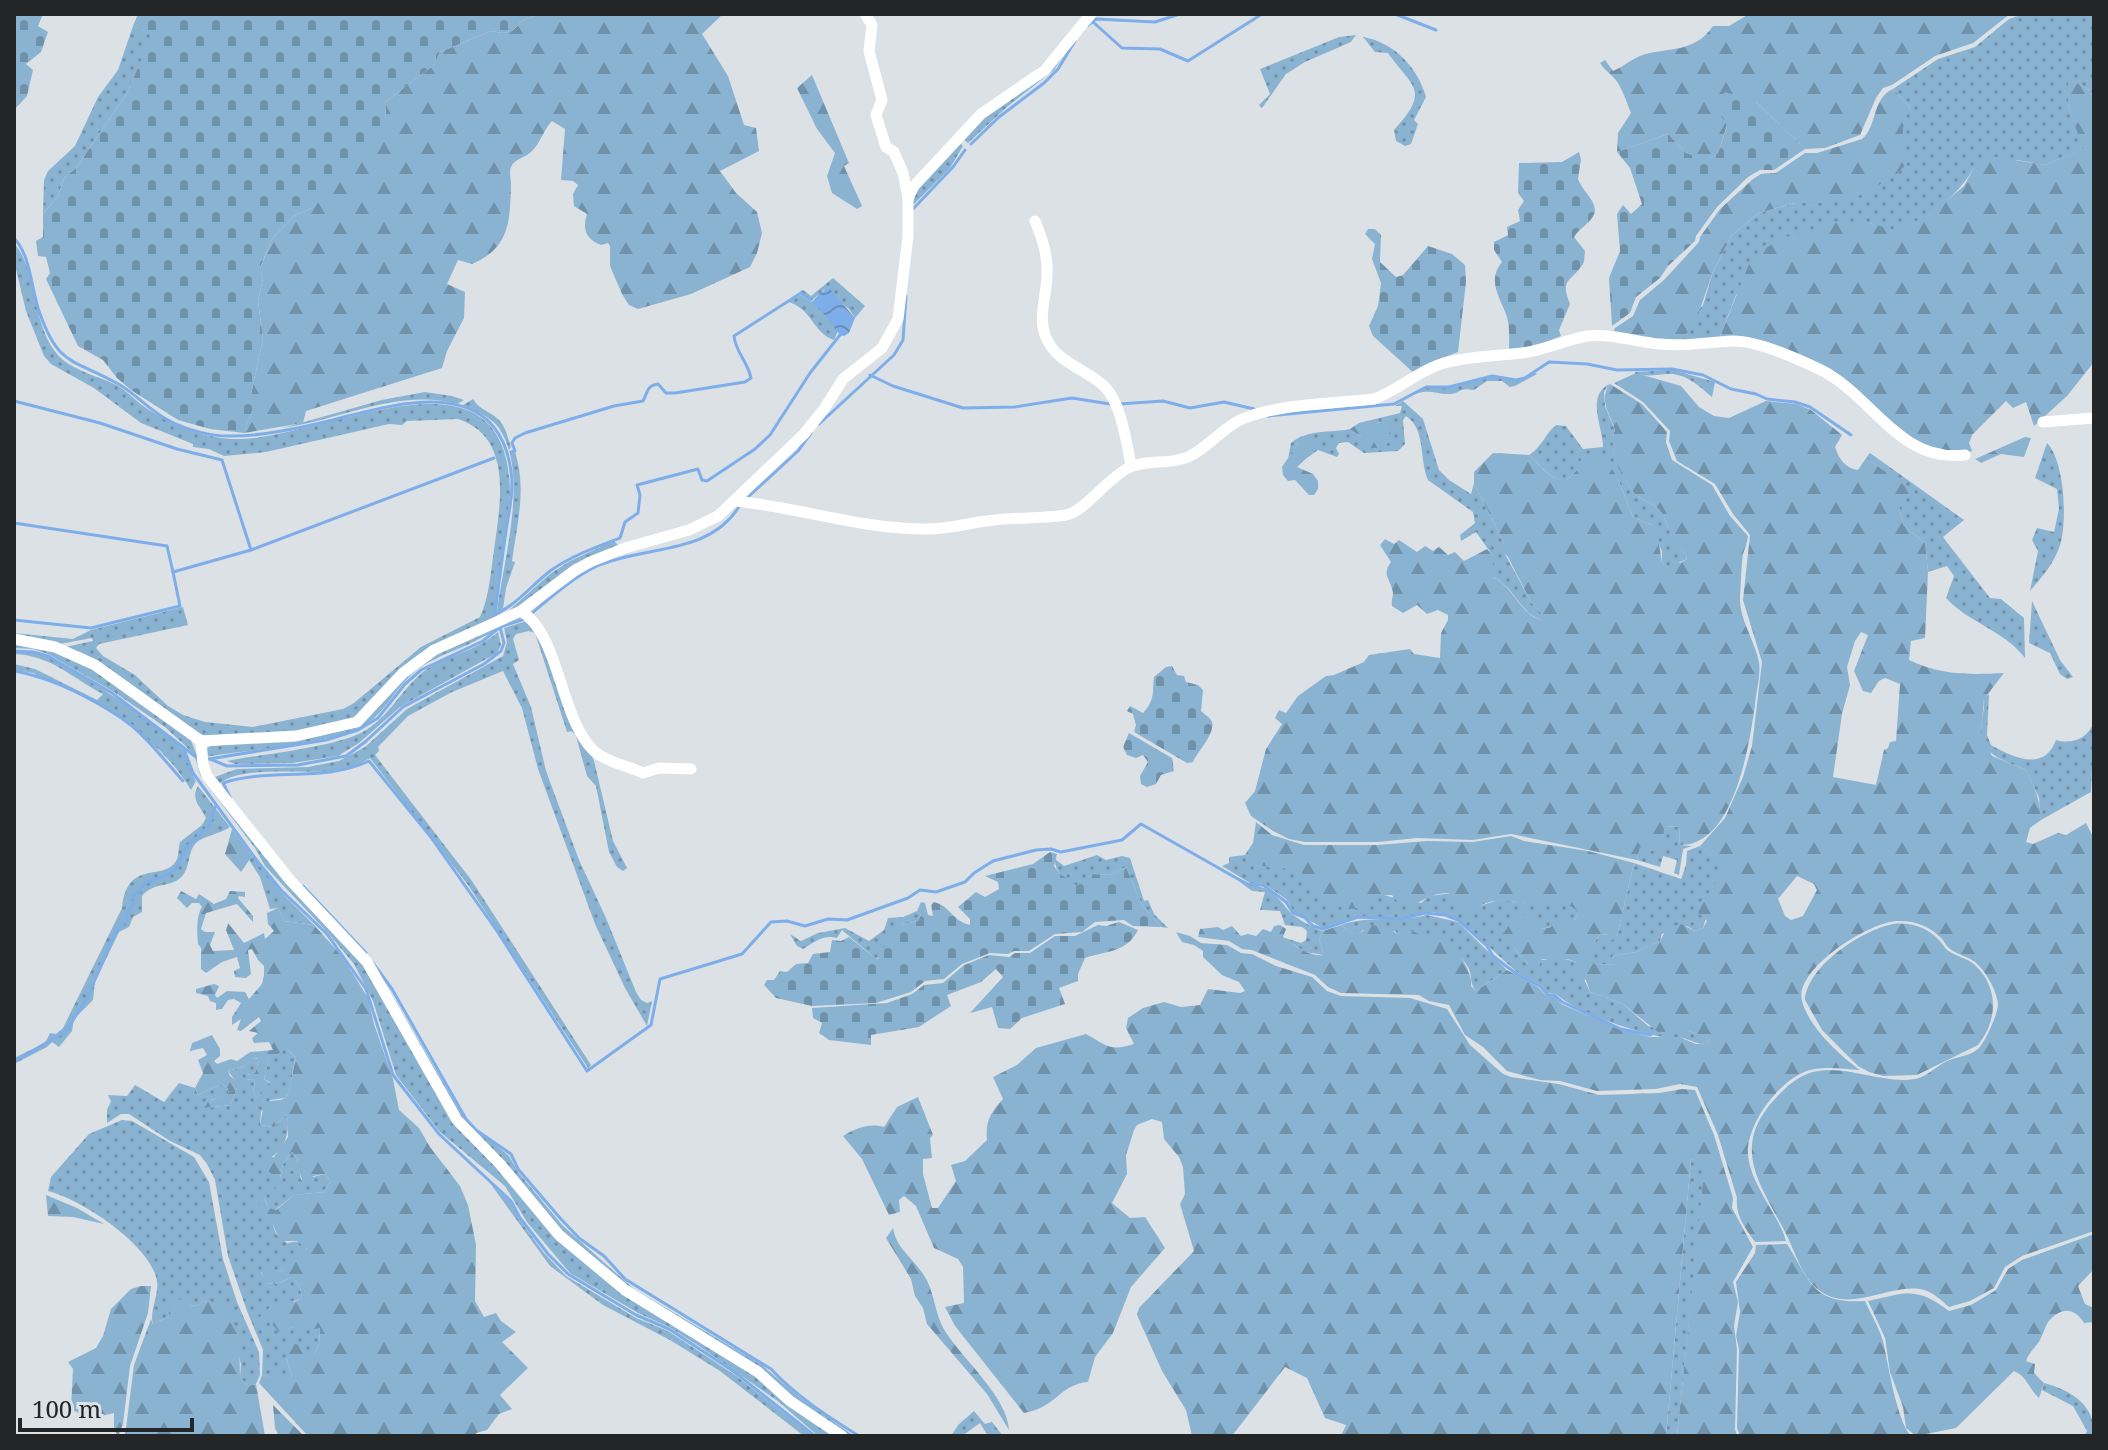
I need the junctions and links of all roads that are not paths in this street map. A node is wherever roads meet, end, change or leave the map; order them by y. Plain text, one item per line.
1 (865, 14) edge
2 (1091, 14) edge
3 (908, 198) junction
4 (1035, 221) dead end
5 (2094, 418) edge
6 (2043, 422) dead end
7 (1965, 455) dead end
8 (1131, 466) junction
9 (735, 501) junction
10 (521, 611) junction
11 (14, 639) edge
12 (201, 741) junction
13 (691, 769) dead end
14 (842, 1436) edge

1 - 3 street
2 - 3 street
3 - 9 street
4 - 8 street
5 - 6 street
7 - 8 street
8 - 9 street
9 - 10 street
10 - 12 street
10 - 13 street
11 - 12 street
12 - 14 street

